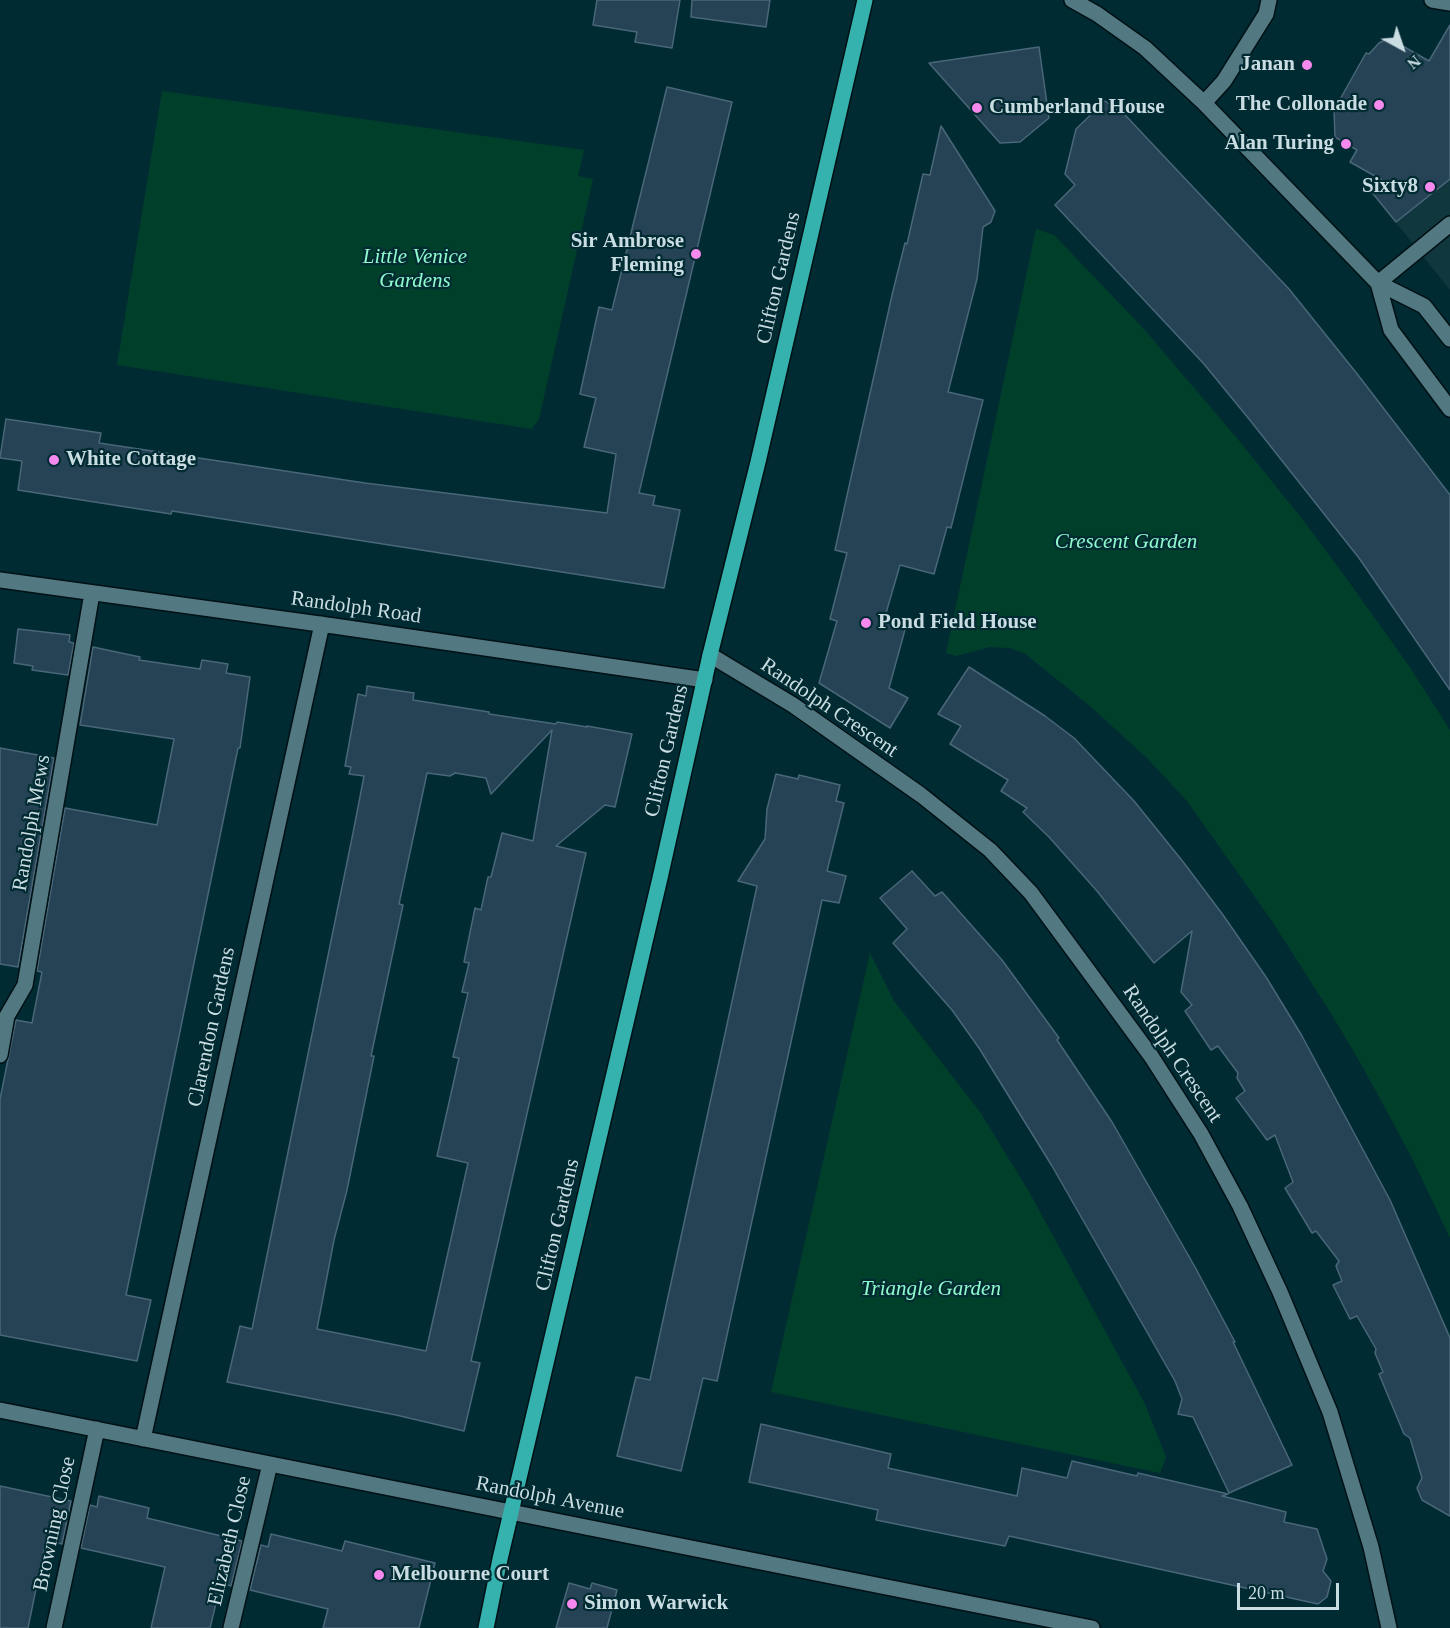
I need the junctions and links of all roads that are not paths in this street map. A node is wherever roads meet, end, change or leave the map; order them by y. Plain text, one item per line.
1 (865, 0) edge
2 (1072, 0) edge
3 (1269, 0) edge
4 (1432, 0) edge
5 (1450, 3) edge
6 (1204, 103) junction
7 (1450, 224) edge
8 (1378, 283) junction
9 (1450, 339) edge
10 (1450, 409) edge
11 (0, 580) edge
12 (92, 593) junction
13 (322, 624) junction
14 (711, 655) junction
15 (705, 680) junction
16 (0, 1055) edge
17 (0, 1410) edge
18 (96, 1429) junction
19 (143, 1439) junction
20 (270, 1464) junction
21 (512, 1513) junction
22 (54, 1628) edge
23 (231, 1628) edge
24 (486, 1628) edge
25 (1092, 1628) edge
26 (1389, 1628) edge

1 - 14 main road, Clifton Gardens
2 - 6 street
3 - 6 street
4 - 5 street
6 - 8 street
7 - 8 street
8 - 9 street
8 - 10 street
11 - 12 street, Randolph Road
12 - 13 street, Randolph Road
12 - 16 street, Randolph Mews
13 - 15 street, Randolph Road
13 - 19 street, Clarendon Gardens
14 - 15 main road, Clifton Gardens
14 - 26 street, Randolph Crescent
15 - 21 main road, Clifton Gardens
17 - 18 street, Randolph Avenue
18 - 19 street, Randolph Avenue
18 - 22 street, Browning Close
19 - 20 street, Randolph Avenue
20 - 21 street, Randolph Avenue
20 - 23 street, Elizabeth Close
21 - 24 main road, Clifton Gardens
21 - 25 street, Randolph Avenue

